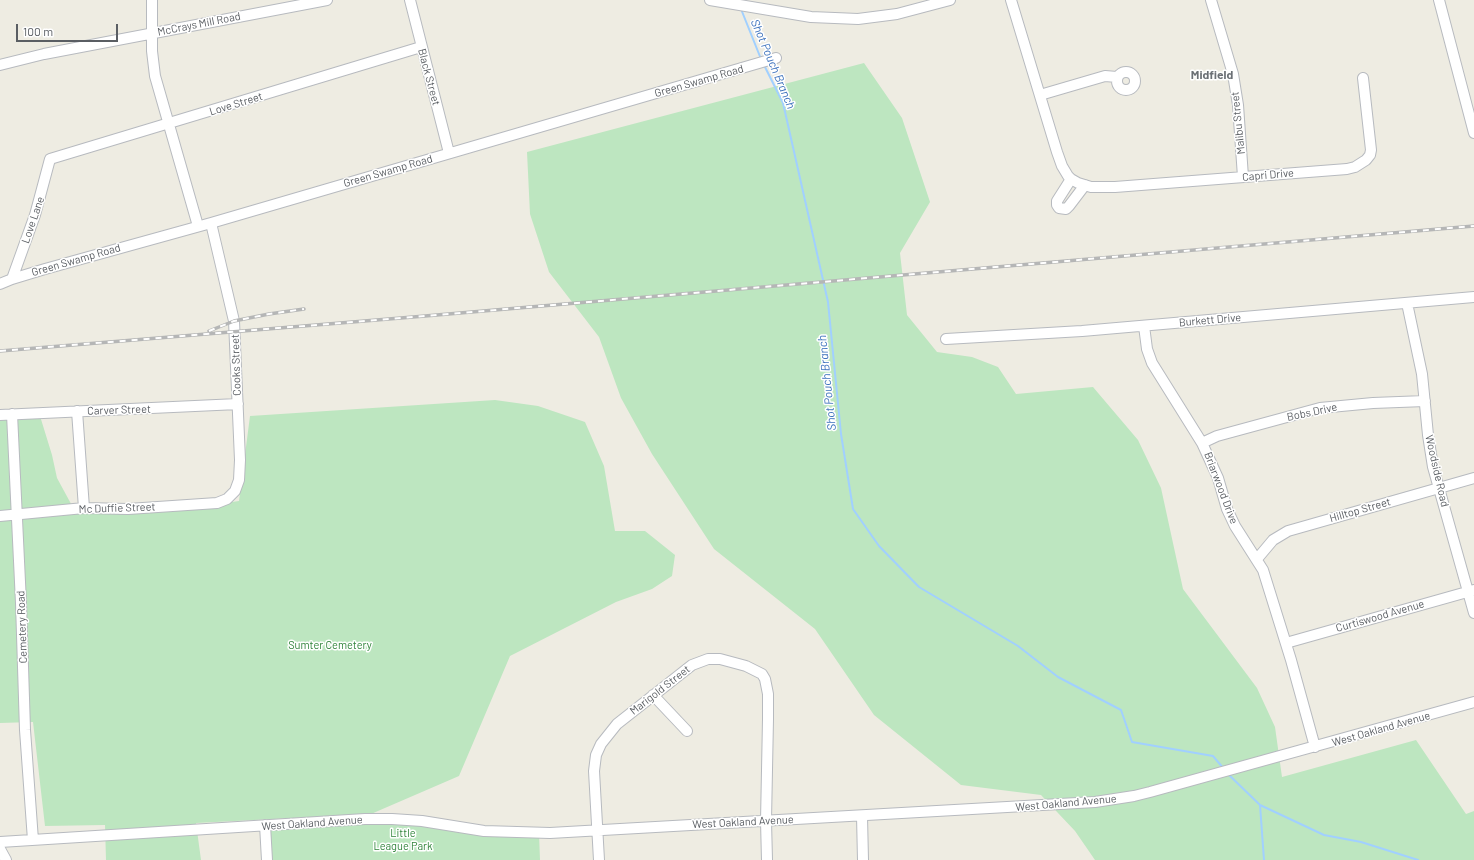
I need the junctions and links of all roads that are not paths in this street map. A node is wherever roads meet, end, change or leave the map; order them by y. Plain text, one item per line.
1 (152, 0) edge
2 (327, 0) edge
3 (410, 0) edge
4 (710, 0) edge
5 (950, 0) edge
6 (1011, 0) edge
7 (1211, 0) edge
8 (1439, 0) edge
9 (152, 33) junction
10 (421, 47) junction
11 (767, 61) dead end
12 (0, 65) edge
13 (1118, 77) dead end
14 (1363, 78) dead end
15 (1040, 95) junction
16 (168, 124) junction
17 (1474, 133) edge
18 (449, 153) junction
19 (50, 159) joint
20 (1243, 177) junction
21 (1071, 179) junction
22 (1085, 185) junction
23 (211, 223) junction
24 (198, 226) junction
25 (12, 279) junction
26 (0, 284) edge
27 (1474, 298) edge
28 (1407, 303) junction
29 (1144, 326) junction
30 (946, 339) dead end
31 (1425, 401) junction
32 (238, 404) junction
33 (77, 411) junction
34 (12, 414) junction
35 (0, 415) edge
36 (1202, 443) junction
37 (1474, 478) edge
38 (1439, 488) junction
39 (232, 494) joint
40 (84, 508) junction
41 (17, 514) junction
42 (0, 516) edge
43 (1257, 559) junction
44 (1471, 591) edge
45 (1474, 614) edge
46 (1286, 643) junction
47 (653, 695) junction
48 (1474, 702) edge
49 (688, 731) dead end
50 (1315, 747) junction
51 (862, 816) junction
52 (766, 821) junction
53 (266, 826) junction
54 (598, 830) junction
55 (33, 840) junction
56 (0, 842) edge
57 (0, 849) edge
58 (6, 860) edge
59 (267, 860) edge
60 (599, 860) edge
61 (767, 860) edge
62 (863, 860) edge

1 - 9 street
2 - 9 street, McCrays Mill Road
3 - 10 street, Black Street
4 - 5 street
6 - 15 street
7 - 20 street, Malibu Street
8 - 17 street
9 - 12 street, McCrays Mill Road
9 - 16 street
10 - 16 street, Love Street
10 - 18 street, Black Street
11 - 18 street, Green Swamp Road
13 - 15 street
14 - 20 street, Capri Drive
15 - 21 street
16 - 19 street, Love Street
16 - 24 street
18 - 23 street, Green Swamp Road
19 - 25 street, Love Lane
20 - 22 street, Capri Drive
21 - 22 street, Capri Drive
21 - 22 street
23 - 24 street, Green Swamp Road
23 - 32 street, Cooks Street
24 - 25 street, Green Swamp Road
25 - 26 street, Green Swamp Road
27 - 28 street, Burkett Drive
28 - 29 street, Burkett Drive
28 - 31 street, Woodside Road
29 - 30 street, Burkett Drive
29 - 36 street, Briarwood Drive
31 - 36 street, Bobs Drive
31 - 38 street, Woodside Road
32 - 33 street, Carver Street
32 - 39 street, Cooks Street
33 - 34 street, Carver Street
33 - 40 street
34 - 35 street, Carver Street
34 - 41 street, Cemetery Road
36 - 43 street, Briarwood Drive
37 - 38 street, Hilltop Street
38 - 43 street, Hilltop Street
38 - 44 street, Woodside Road
39 - 40 street, Mc Duffie Street
40 - 41 street, Mc Duffie Street
41 - 42 street, Mc Duffie Street
41 - 55 street, Cemetery Road
43 - 46 street, Briarwood Drive
44 - 45 street, Woodside Road
44 - 46 street, Curtiswood Avenue
46 - 50 street, Briarwood Drive
47 - 49 street
47 - 52 street, Marigold Street
47 - 54 street, Marigold Street
48 - 50 street, West Oakland Avenue
50 - 51 street, West Oakland Avenue
51 - 52 street, West Oakland Avenue
51 - 62 street
52 - 54 street, West Oakland Avenue
52 - 61 street, Marigold Street
53 - 54 street, West Oakland Avenue
53 - 55 street, West Oakland Avenue
53 - 59 street
54 - 60 street, Marigold Street
55 - 56 street, West Oakland Avenue
57 - 58 street

